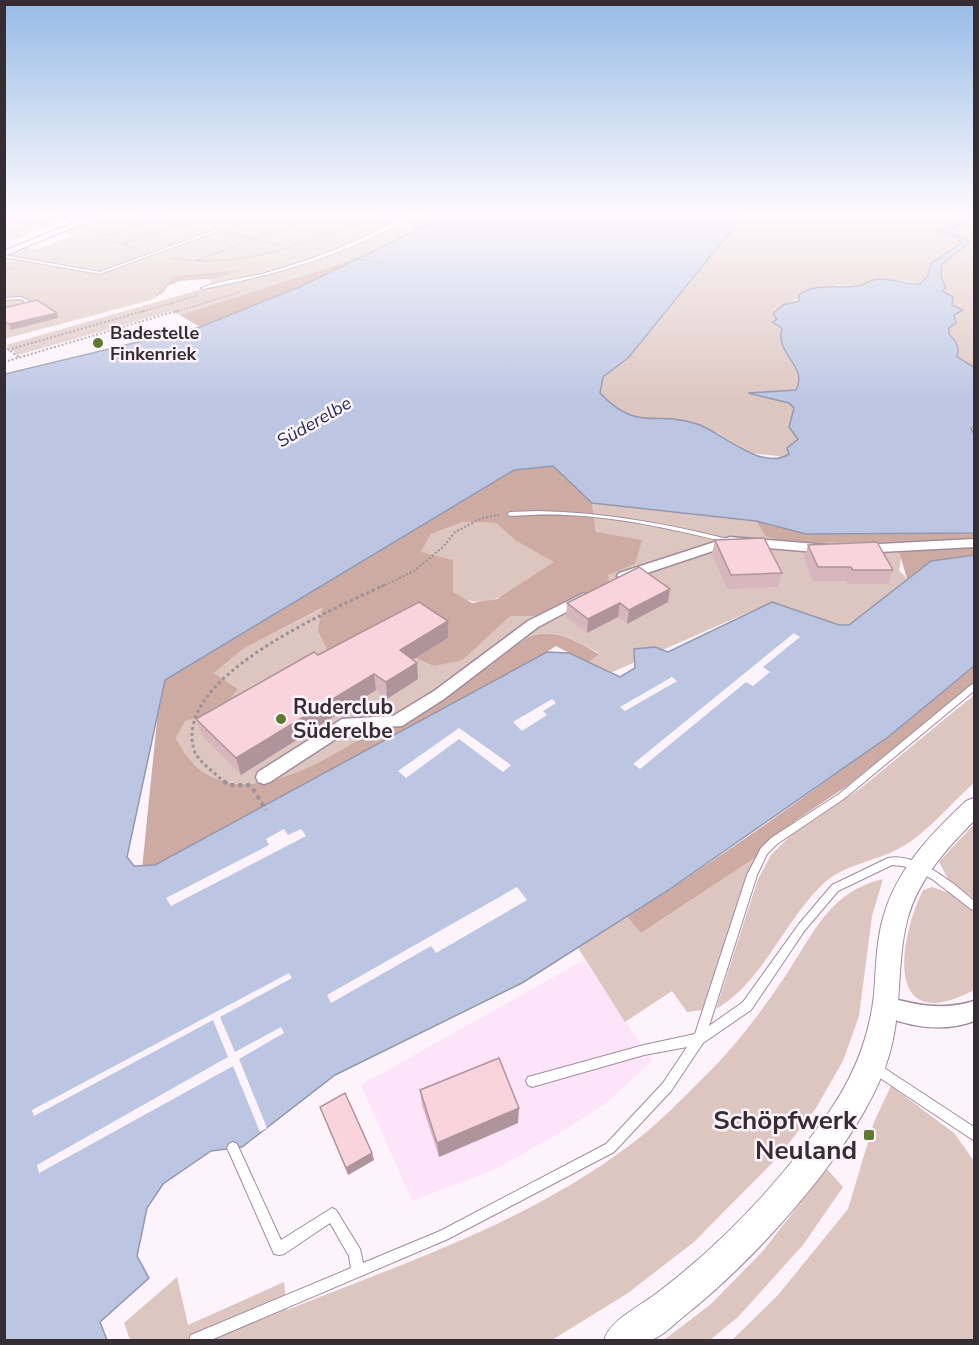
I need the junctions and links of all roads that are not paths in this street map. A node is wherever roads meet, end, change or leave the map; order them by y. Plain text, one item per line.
1 (250, 278) edge
2 (203, 288) dead end
3 (4, 299) edge
4 (4, 311) edge
5 (510, 514) road end
6 (730, 541) junction
7 (975, 543) edge
8 (613, 582) edge
9 (593, 592) edge
10 (975, 687) edge
11 (264, 777) road end
12 (975, 807) edge
13 (918, 868) junction
14 (975, 906) edge
15 (886, 1007) junction
16 (975, 1011) edge
17 (699, 1039) junction
18 (871, 1066) junction
19 (532, 1081) dead end
20 (975, 1134) edge
21 (233, 1148) dead end
22 (358, 1271) junction
23 (196, 1341) edge
24 (622, 1341) edge

1 - 2 lane
3 - 4 lane
5 - 6 lane
6 - 7 street
6 - 8 street
9 - 11 street
10 - 17 lane
12 - 13 street
13 - 14 lane
13 - 15 street
13 - 17 lane
15 - 16 street
15 - 18 street
17 - 19 lane
17 - 22 lane
18 - 20 lane
18 - 24 street
21 - 22 lane
22 - 23 lane

